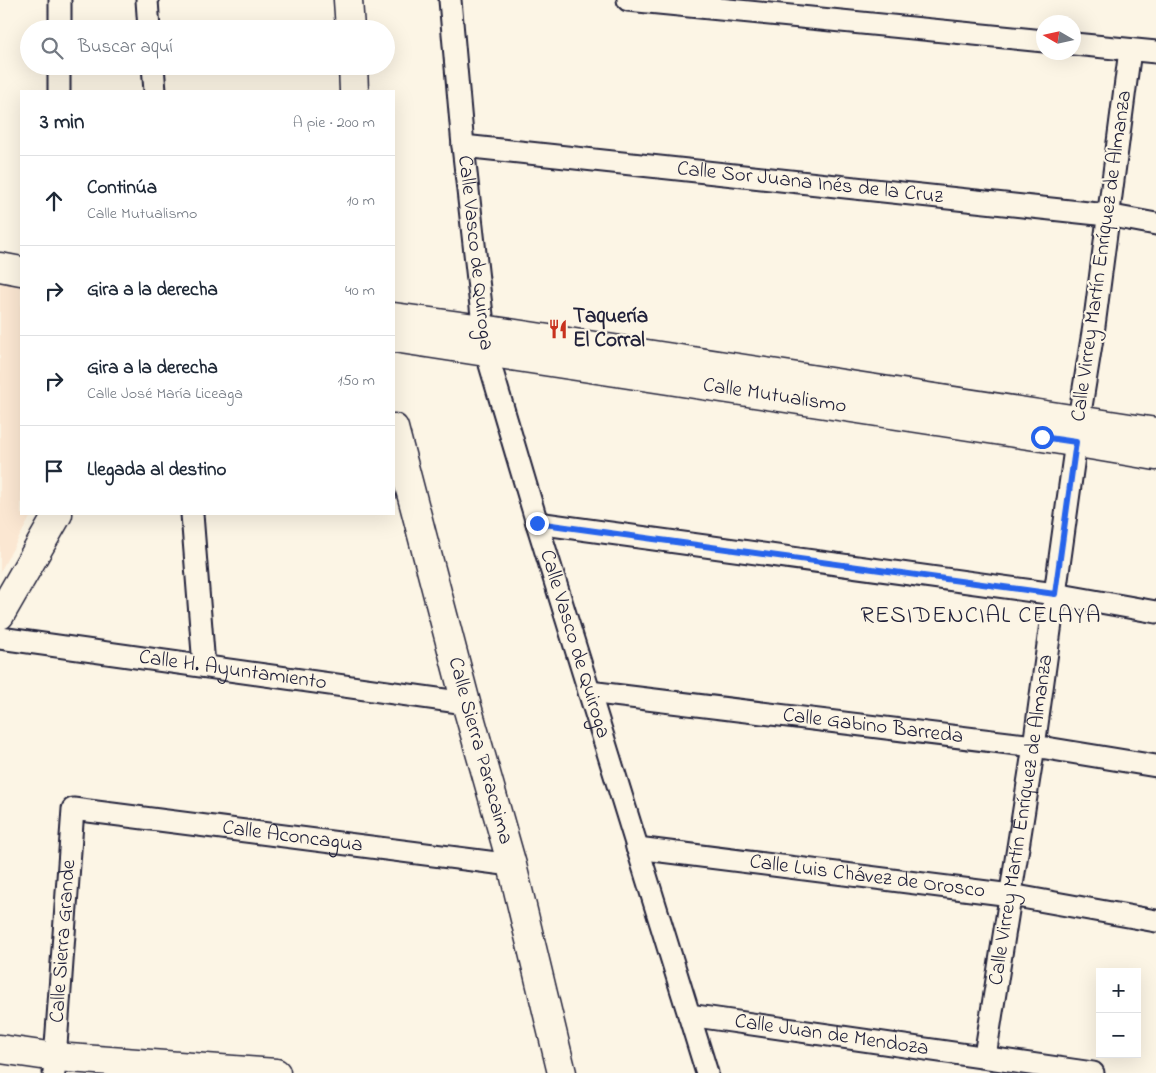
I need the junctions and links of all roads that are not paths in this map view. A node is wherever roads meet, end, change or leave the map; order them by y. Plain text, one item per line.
1 (60, 0) edge
2 (147, 0) edge
3 (348, 0) edge
4 (450, 0) edge
5 (628, 0) edge
6 (60, 20) edge
7 (148, 20) edge
8 (349, 20) edge
9 (1036, 40) edge
10 (1081, 45) edge
11 (1130, 50) junction
12 (1156, 52) edge
13 (59, 75) edge
14 (154, 75) edge
15 (353, 75) edge
16 (59, 90) edge
17 (155, 90) edge
18 (354, 90) edge
19 (463, 146) junction
20 (1107, 215) junction
21 (1156, 224) edge
22 (0, 267) edge
23 (20, 271) edge
24 (395, 317) edge
25 (395, 338) edge
26 (485, 340) junction
27 (1078, 431) junction
28 (395, 432) edge
29 (1156, 432) edge
30 (1156, 456) edge
31 (57, 515) edge
32 (192, 515) edge
33 (537, 523) junction
34 (8, 584) edge
35 (1055, 594) junction
36 (1156, 612) edge
37 (0, 615) edge
38 (0, 638) edge
39 (204, 666) junction
40 (589, 692) junction
41 (466, 703) junction
42 (1034, 746) junction
43 (1156, 766) edge
44 (74, 809) joint
45 (637, 848) junction
46 (512, 865) junction
47 (1011, 896) junction
48 (1156, 921) edge
49 (689, 1014) junction
50 (0, 1050) edge
51 (985, 1056) junction
52 (54, 1065) edge
53 (273, 1073) edge
54 (562, 1073) edge
55 (707, 1073) edge
56 (1093, 1073) edge

1 - 6 street
2 - 7 street
3 - 8 main road
4 - 19 street, Calle Vasco de Quiroga
5 - 9 street
10 - 11 street
11 - 12 street
11 - 20 street, Calle Virrey Martín Enríquez de Almanza
13 - 16 street
14 - 17 street
15 - 18 main road
19 - 20 street, Calle Sor Juana Inés de la Cruz
19 - 26 street, Calle Vasco de Quiroga
20 - 21 street, Calle Sor Juana Inés de la Cruz
20 - 27 street, Calle Virrey Martín Enríquez de Almanza
22 - 23 main road
24 - 26 main road, Calle Mutualismo
25 - 26 main road, Calle Mutualismo
26 - 27 main road, Calle Mutualismo
26 - 33 street, Calle Vasco de Quiroga
27 - 29 main road, Calle Mutualismo
27 - 30 main road, Calle Mutualismo
27 - 35 street, Calle Virrey Martín Enríquez de Almanza
28 - 41 main road, Calle Sierra Paracaima
31 - 34 main road
32 - 39 street
33 - 35 street
33 - 40 street, Calle Vasco de Quiroga
34 - 37 main road
35 - 36 street
35 - 42 street, Calle Virrey Martín Enríquez de Almanza
38 - 39 street, Calle H. Ayuntamiento
39 - 41 street, Calle H. Ayuntamiento
40 - 42 street, Calle Gabino Barreda
40 - 45 street, Calle Vasco de Quiroga
41 - 46 main road, Calle Sierra Paracaima
42 - 43 street, Calle Gabino Barreda
42 - 47 street, Calle Virrey Martín Enríquez de Almanza
44 - 46 street, Calle Aconcagua
44 - 52 street, Calle Sierra Grande
45 - 47 street, Calle Luis Chávez de Orosco
45 - 49 street, Calle Vasco de Quiroga
46 - 54 main road, Calle Sierra Paracaima
47 - 48 street, Calle Luis Chávez de Orosco
47 - 51 street, Calle Virrey Martín Enríquez de Almanza
49 - 51 street, Calle Juan de Mendoza
49 - 55 street, Calle Vasco de Quiroga
50 - 52 main road
51 - 56 street, Calle Juan de Mendoza
52 - 53 main road

